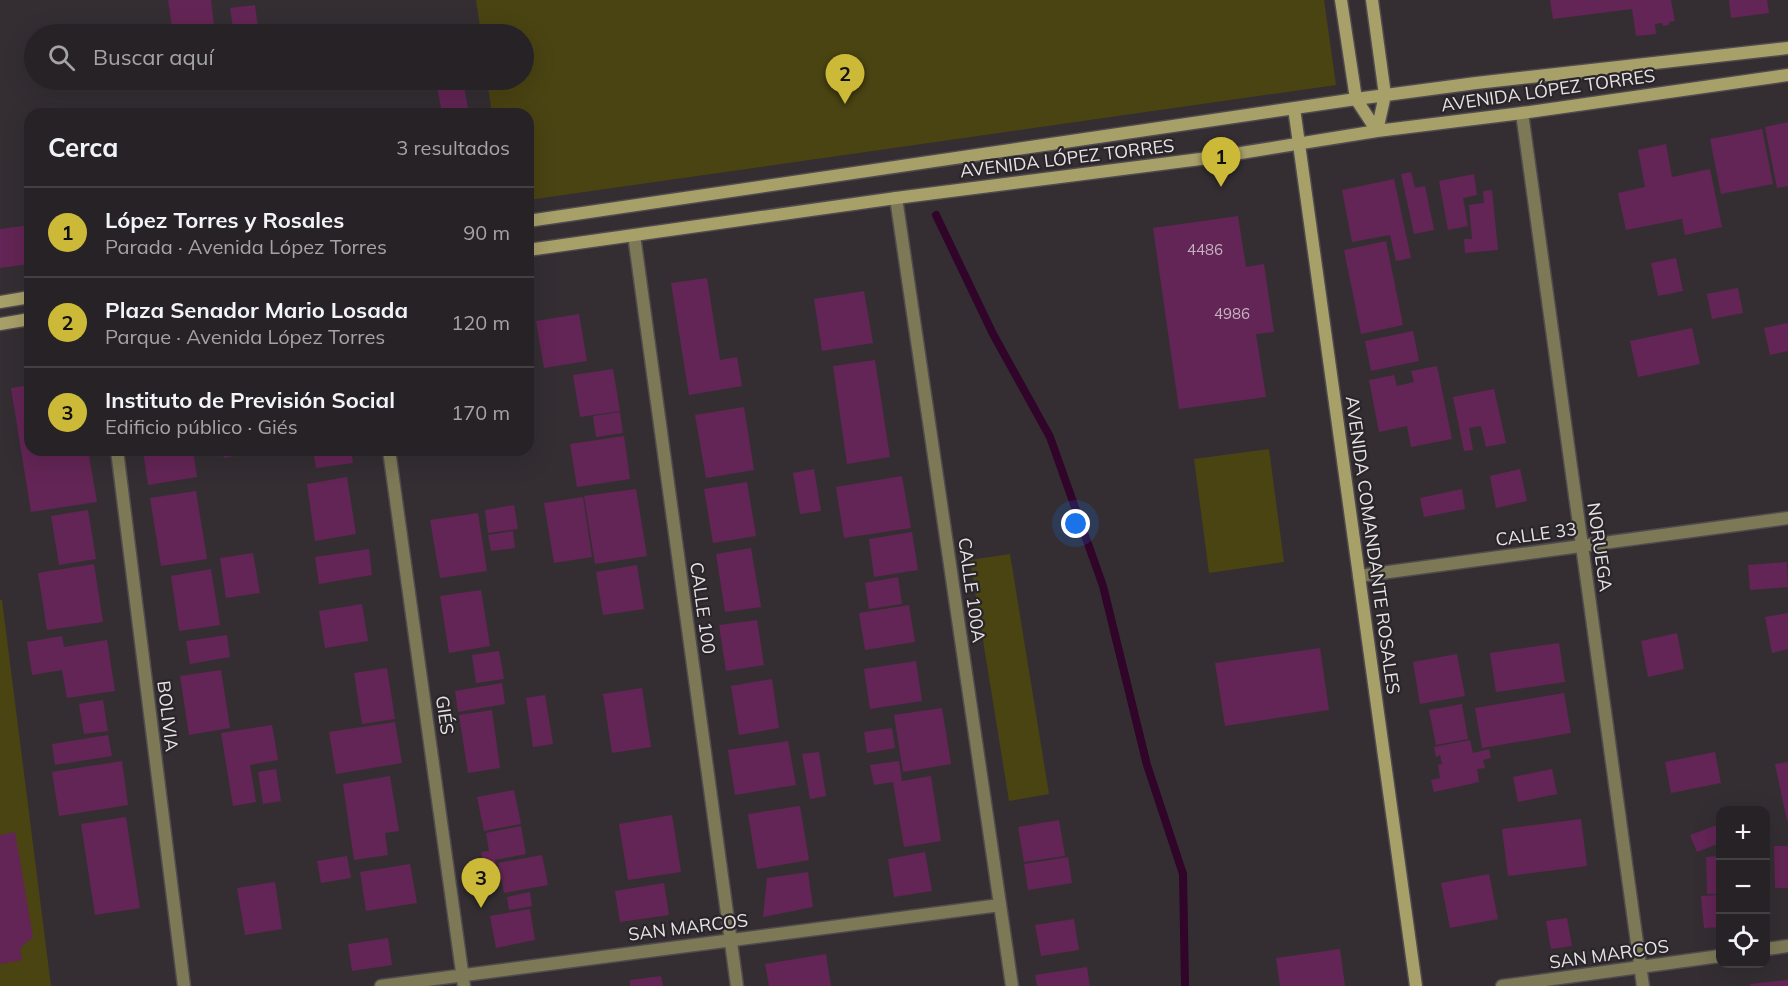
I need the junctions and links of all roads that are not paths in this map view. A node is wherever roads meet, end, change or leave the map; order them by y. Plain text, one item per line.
1 (1341, 0) edge
2 (1372, 0) edge
3 (1788, 48) edge
4 (1788, 75) edge
5 (1385, 95) junction
6 (1356, 99) junction
7 (1294, 108) junction
8 (1522, 113) junction
9 (1377, 131) junction
10 (1299, 142) junction
11 (896, 198) junction
12 (534, 220) edge
13 (634, 235) junction
14 (534, 248) edge
15 (24, 298) edge
16 (0, 302) edge
17 (24, 320) edge
18 (0, 324) edge
19 (118, 456) edge
20 (390, 456) edge
21 (1788, 518) edge
22 (1582, 546) junction
23 (1359, 576) junction
24 (1000, 905) junction
25 (730, 940) junction
26 (1788, 946) edge
27 (1770, 948) edge
28 (1716, 957) edge
29 (1640, 968) junction
30 (464, 980) edge
31 (184, 986) edge
32 (381, 986) edge
33 (737, 986) edge
34 (1012, 986) edge
35 (1416, 986) edge
36 (1502, 986) edge
37 (1643, 986) edge

1 - 6 main road
2 - 5 main road
3 - 5 main road, AVENIDA LÓPEZ TORRES
4 - 8 main road, AVENIDA LÓPEZ TORRES
5 - 6 main road, AVENIDA LÓPEZ TORRES
5 - 9 main road
6 - 7 main road, AVENIDA LÓPEZ TORRES
6 - 9 main road
7 - 10 main road, AVENIDA COMANDANTE ROSALES
7 - 12 main road, AVENIDA LÓPEZ TORRES
8 - 9 main road, AVENIDA LÓPEZ TORRES
8 - 22 street, NORUEGA
9 - 10 main road, AVENIDA LÓPEZ TORRES
10 - 11 main road, AVENIDA LÓPEZ TORRES
10 - 23 main road, AVENIDA COMANDANTE ROSALES
11 - 13 main road, AVENIDA LÓPEZ TORRES
11 - 24 street, CALLE 100A
13 - 14 main road, AVENIDA LÓPEZ TORRES
13 - 25 street, CALLE 100
15 - 16 main road
17 - 18 main road
19 - 31 street, BOLIVIA
20 - 30 street, GIÉS
21 - 22 street, CALLE 33
22 - 23 street, CALLE 33
22 - 29 street, NORUEGA
23 - 35 main road, AVENIDA COMANDANTE ROSALES
24 - 25 street, SAN MARCOS
24 - 34 street, CALLE 100A
25 - 30 street, SAN MARCOS
25 - 33 street, CALLE 100
26 - 27 street
28 - 29 street, SAN MARCOS
29 - 36 street, SAN MARCOS
29 - 37 street, NORUEGA
30 - 32 street, SAN MARCOS

